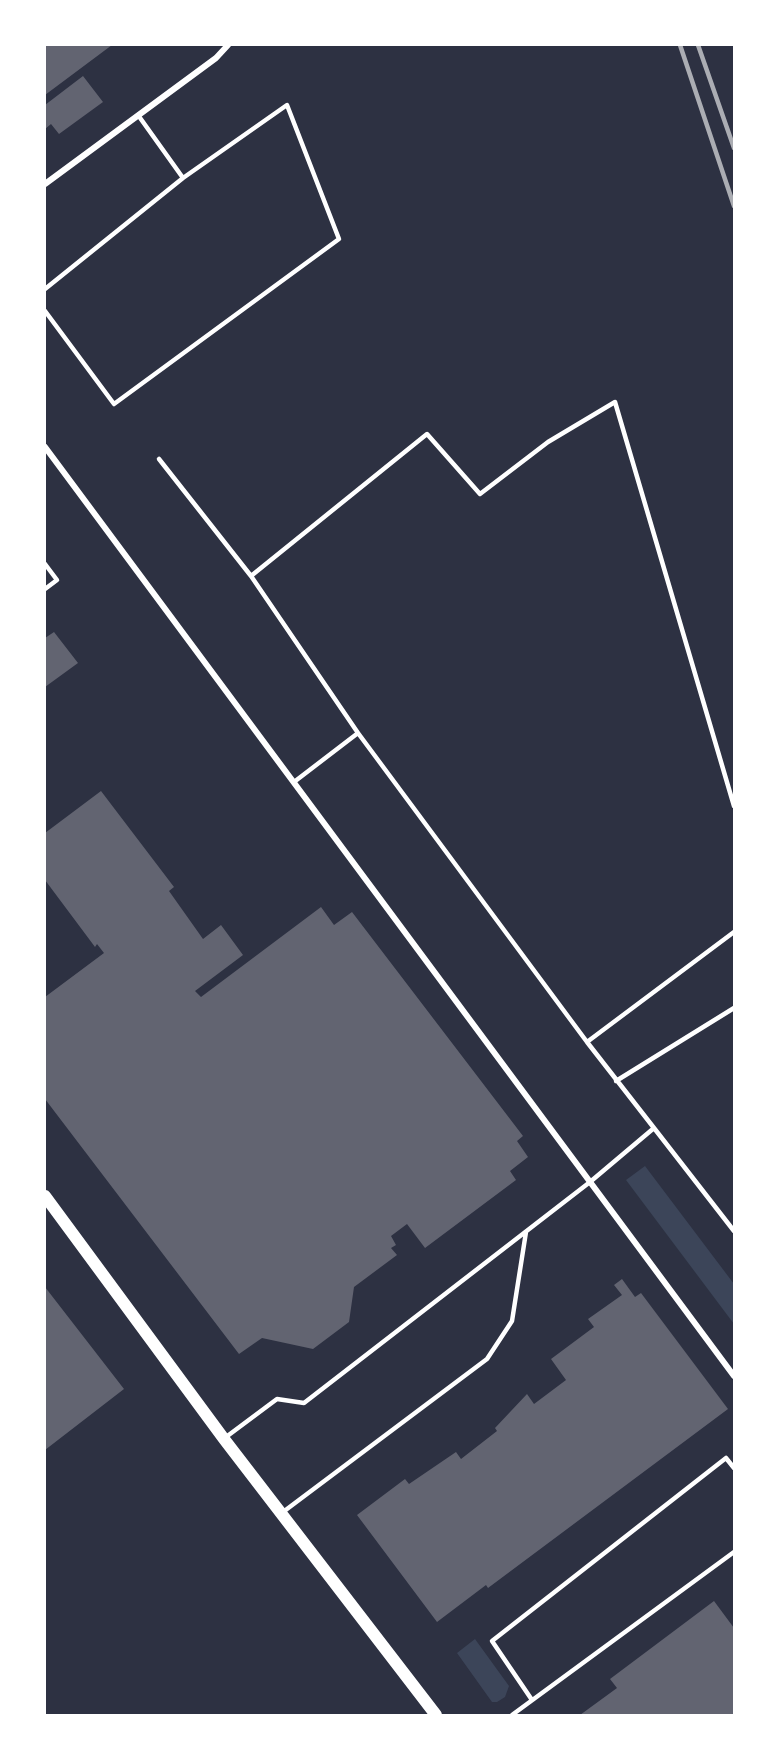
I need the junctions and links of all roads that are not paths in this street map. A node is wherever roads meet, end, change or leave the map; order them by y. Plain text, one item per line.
1 (228, 45) edge
2 (138, 115) junction
3 (183, 178) junction
4 (45, 184) edge
5 (45, 288) edge
6 (45, 311) edge
7 (45, 447) edge
8 (159, 459) dead end
9 (45, 564) edge
10 (251, 576) junction
11 (45, 589) edge
12 (358, 733) junction
13 (294, 782) junction
14 (734, 806) edge
15 (734, 932) edge
16 (734, 1008) edge
17 (587, 1042) junction
18 (616, 1081) junction
19 (654, 1128) junction
20 (590, 1182) junction
21 (45, 1196) edge
22 (526, 1231) junction
23 (734, 1231) edge
24 (734, 1376) edge
25 (224, 1439) junction
26 (734, 1468) edge
27 (281, 1514) junction
28 (734, 1552) edge
29 (532, 1700) junction
30 (436, 1715) edge
31 (512, 1715) edge

1 - 2 street
2 - 3 lane
2 - 4 street
3 - 5 lane
3 - 6 lane
7 - 13 street
8 - 10 lane
9 - 11 lane
10 - 12 lane
10 - 14 lane
12 - 13 lane
12 - 17 lane
13 - 20 street
15 - 17 lane
16 - 18 lane
17 - 18 lane
18 - 19 lane
19 - 20 lane
19 - 23 lane
20 - 22 lane
20 - 24 street
21 - 25 main road
22 - 25 lane
22 - 27 lane
25 - 27 main road
26 - 29 lane
27 - 30 main road
28 - 29 lane
29 - 31 lane

